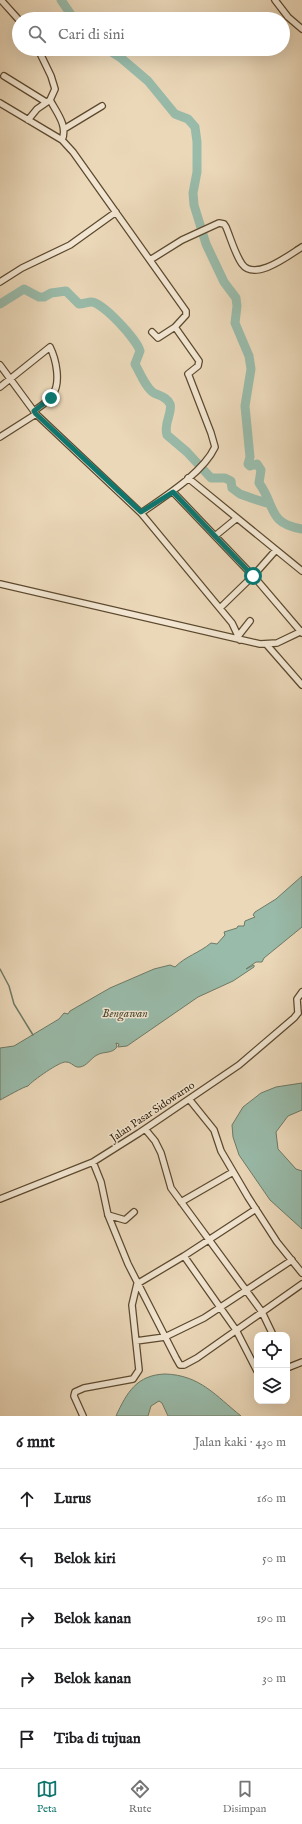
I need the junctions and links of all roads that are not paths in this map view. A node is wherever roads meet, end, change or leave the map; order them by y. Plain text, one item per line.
1 (1, 0) edge
2 (283, 0) edge
3 (276, 3) edge
4 (12, 12) edge
5 (285, 12) edge
6 (290, 17) edge
7 (302, 29) edge
8 (41, 56) edge
9 (4, 76) dead end
10 (48, 101) junction
11 (0, 103) edge
12 (102, 106) dead end
13 (28, 120) junction
14 (64, 129) junction
15 (62, 140) junction
16 (116, 212) junction
17 (302, 247) edge
18 (150, 260) junction
19 (0, 282) edge
20 (175, 327) junction
21 (152, 332) dead end
22 (0, 365) edge
23 (10, 379) junction
24 (0, 387) edge
25 (35, 412) junction
26 (0, 437) edge
27 (188, 478) junction
28 (173, 492) junction
29 (141, 512) junction
30 (237, 518) junction
31 (215, 536) junction
32 (276, 550) junction
33 (302, 571) edge
34 (253, 576) junction
35 (0, 584) edge
36 (220, 608) junction
37 (250, 621) dead end
38 (302, 632) edge
39 (239, 637) junction
40 (267, 645) junction
41 (302, 685) edge
42 (302, 992) edge
43 (300, 1014) edge
44 (189, 1099) junction
45 (145, 1129) junction
46 (93, 1162) junction
47 (233, 1172) junction
48 (0, 1199) edge
49 (182, 1202) junction
50 (256, 1209) junction
51 (134, 1212) dead end
52 (108, 1216) junction
53 (210, 1240) junction
54 (184, 1256) junction
55 (292, 1260) junction
56 (302, 1273) edge
57 (137, 1284) junction
58 (302, 1284) edge
59 (246, 1290) junction
60 (222, 1308) junction
61 (262, 1312) junction
62 (236, 1330) junction
63 (272, 1332) edge
64 (165, 1337) junction
65 (136, 1341) junction
66 (302, 1362) edge
67 (290, 1366) edge
68 (255, 1368) edge
69 (83, 1416) edge

1 - 4 street
2 - 3 street
3 - 5 street
6 - 7 street
8 - 10 street
9 - 10 street
10 - 13 street
10 - 14 street
11 - 13 street
12 - 14 street
13 - 15 street
14 - 15 street
15 - 16 street
16 - 18 street
16 - 19 street
17 - 18 street
18 - 20 street
20 - 21 street
20 - 27 street
22 - 23 street
23 - 24 street
23 - 25 street
23 - 25 street
25 - 26 street
25 - 29 street
27 - 28 street
27 - 30 street
28 - 29 street
28 - 31 street
29 - 36 street
30 - 31 street
30 - 32 street
31 - 34 street
32 - 33 street
32 - 34 street
34 - 36 street
34 - 38 street
35 - 39 street
36 - 39 street
37 - 39 street
38 - 40 street
39 - 40 street
40 - 41 street
42 - 43 street
43 - 44 street, Jalan Pasar Sidowarno
44 - 45 street, Jalan Pasar Sidowarno
44 - 47 street
45 - 46 street, Jalan Pasar Sidowarno
45 - 49 street
46 - 48 street, Jalan Pasar Sidowarno
46 - 52 street
47 - 49 street
47 - 50 street
49 - 53 street
50 - 53 street
50 - 55 street
51 - 52 street
52 - 57 street
53 - 54 street
53 - 59 street
54 - 57 street
54 - 60 street
55 - 56 street
55 - 59 street
57 - 64 street
57 - 65 street
58 - 61 street
59 - 60 street
59 - 61 street
60 - 62 street
60 - 64 street
61 - 62 street
61 - 63 street
62 - 64 street
62 - 68 street
64 - 65 street
65 - 69 street
66 - 67 street

